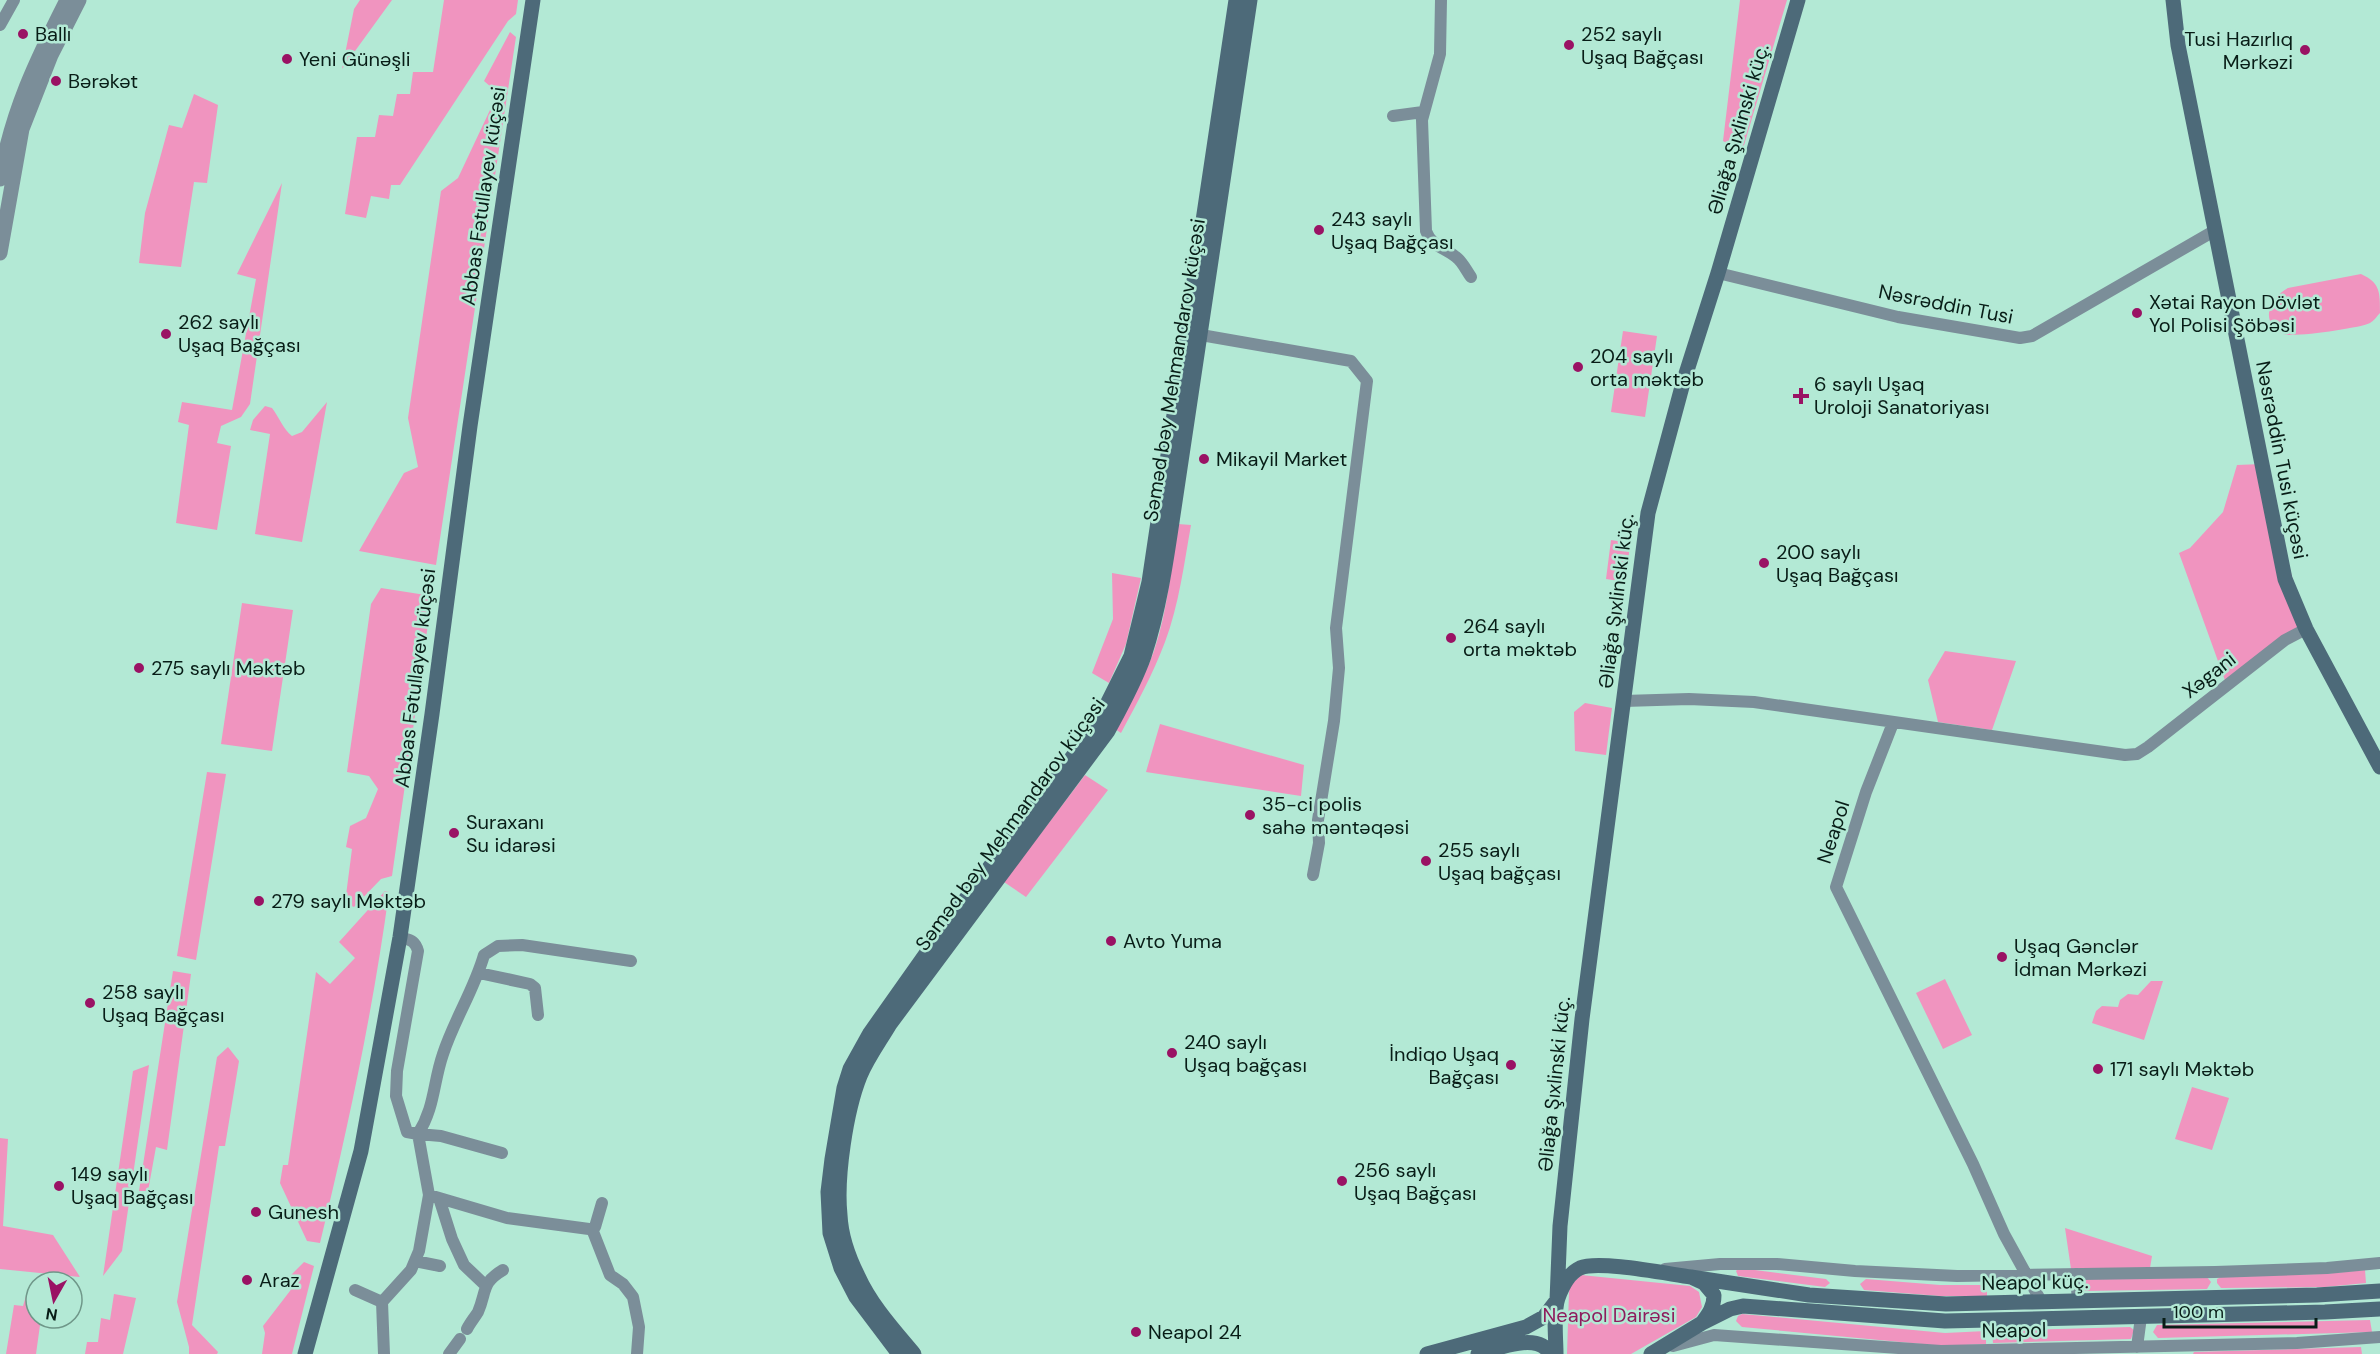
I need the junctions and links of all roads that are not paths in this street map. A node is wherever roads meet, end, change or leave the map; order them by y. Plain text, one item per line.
1 (14, 0) edge
2 (67, 0) edge
3 (79, 0) edge
4 (533, 0) edge
5 (1236, 0) edge
6 (1250, 0) edge
7 (1441, 0) edge
8 (1798, 0) edge
9 (2173, 0) edge
10 (0, 25) edge
11 (1423, 112) junction
12 (1393, 116) dead end
13 (0, 179) edge
14 (2214, 231) junction
15 (0, 249) edge
16 (1718, 273) junction
17 (1471, 277) dead end
18 (1201, 335) junction
19 (2306, 628) junction
20 (1624, 701) junction
21 (1893, 723) junction
22 (2380, 767) edge
23 (1312, 875) dead end
24 (400, 937) junction
25 (631, 962) dead end
26 (479, 973) junction
27 (538, 1015) dead end
28 (418, 1134) junction
29 (502, 1153) dead end
30 (434, 1196) junction
31 (602, 1203) dead end
32 (1560, 1226) junction
33 (592, 1229) junction
34 (415, 1261) junction
35 (2380, 1263) edge
36 (440, 1266) dead end
37 (1605, 1266) junction
38 (503, 1270) dead end
39 (1643, 1271) junction
40 (2027, 1274) junction
41 (2076, 1274) junction
42 (1691, 1277) junction
43 (485, 1285) junction
44 (355, 1290) dead end
45 (2380, 1291) edge
46 (1557, 1300) junction
47 (382, 1302) junction
48 (2078, 1302) junction
49 (2042, 1303) junction
50 (2380, 1309) edge
51 (2140, 1317) junction
52 (1702, 1323) junction
53 (887, 1330) junction
54 (2380, 1337) edge
55 (2138, 1347) junction
56 (1941, 1352) edge
57 (304, 1354) edge
58 (384, 1354) edge
59 (448, 1354) edge
60 (637, 1354) edge
61 (899, 1354) edge
62 (914, 1354) edge
63 (1427, 1354) edge
64 (1478, 1354) edge
65 (1550, 1354) edge
66 (1556, 1354) edge
67 (1652, 1354) edge

1 - 10 street
2 - 13 street
3 - 15 street
4 - 24 main road, Abbas Fətullayev küçəsi
5 - 53 main road, Səməd bəy Mehmandarov küçəsi
6 - 18 main road, Səməd bəy Mehmandarov küçəsi
7 - 11 street
8 - 16 main road, Əliağa Şıxlinski küç.
9 - 14 main road, Nəsrəddin Tusi küçəsi
11 - 12 street
11 - 17 street
14 - 16 street, Nəsrəddin Tusi
14 - 19 main road, Nəsrəddin Tusi küçəsi
16 - 20 main road, Əliağa Şıxlinski küç.
18 - 23 street
18 - 53 main road, Səməd bəy Mehmandarov küçəsi
19 - 21 street, Xəgani
19 - 22 main road, Nəsrəddin Tusi küçəsi
20 - 21 street
20 - 32 main road, Əliağa Şıxlinski küç.
21 - 40 street, Neapol
24 - 28 street
24 - 57 main road, Abbas Fətullayev küçəsi
25 - 26 street
26 - 27 street
26 - 28 street
28 - 29 street
28 - 30 street
30 - 33 street
30 - 34 street
30 - 43 street
31 - 33 street
32 - 37 main road
32 - 46 main road, Əliağa Şıxlinski küç.
33 - 60 street
34 - 36 street
34 - 47 street
35 - 41 street
37 - 39 main road, Neapol küç.
37 - 46 main road
38 - 43 street
39 - 40 street
39 - 42 main road, Neapol küç.
40 - 41 street
40 - 49 street, Neapol
41 - 48 street
42 - 49 main road, Neapol küç.
42 - 52 main road
43 - 59 street
44 - 47 street
45 - 48 main road, Neapol küç.
46 - 63 main road
46 - 66 main road, Əliağa Şıxlinski küç.
47 - 58 street
48 - 49 main road, Neapol küç.
50 - 51 main road, Neapol küç.
51 - 52 main road, Neapol küç.
51 - 55 street
52 - 67 main road, Neapol küç.
53 - 61 main road, Səməd bəy Mehmandarov küçəsi
53 - 62 main road, Səməd bəy Mehmandarov küçəsi
54 - 55 street, Neapol
55 - 56 street, Neapol
56 - 67 street, Neapol
64 - 65 main road

